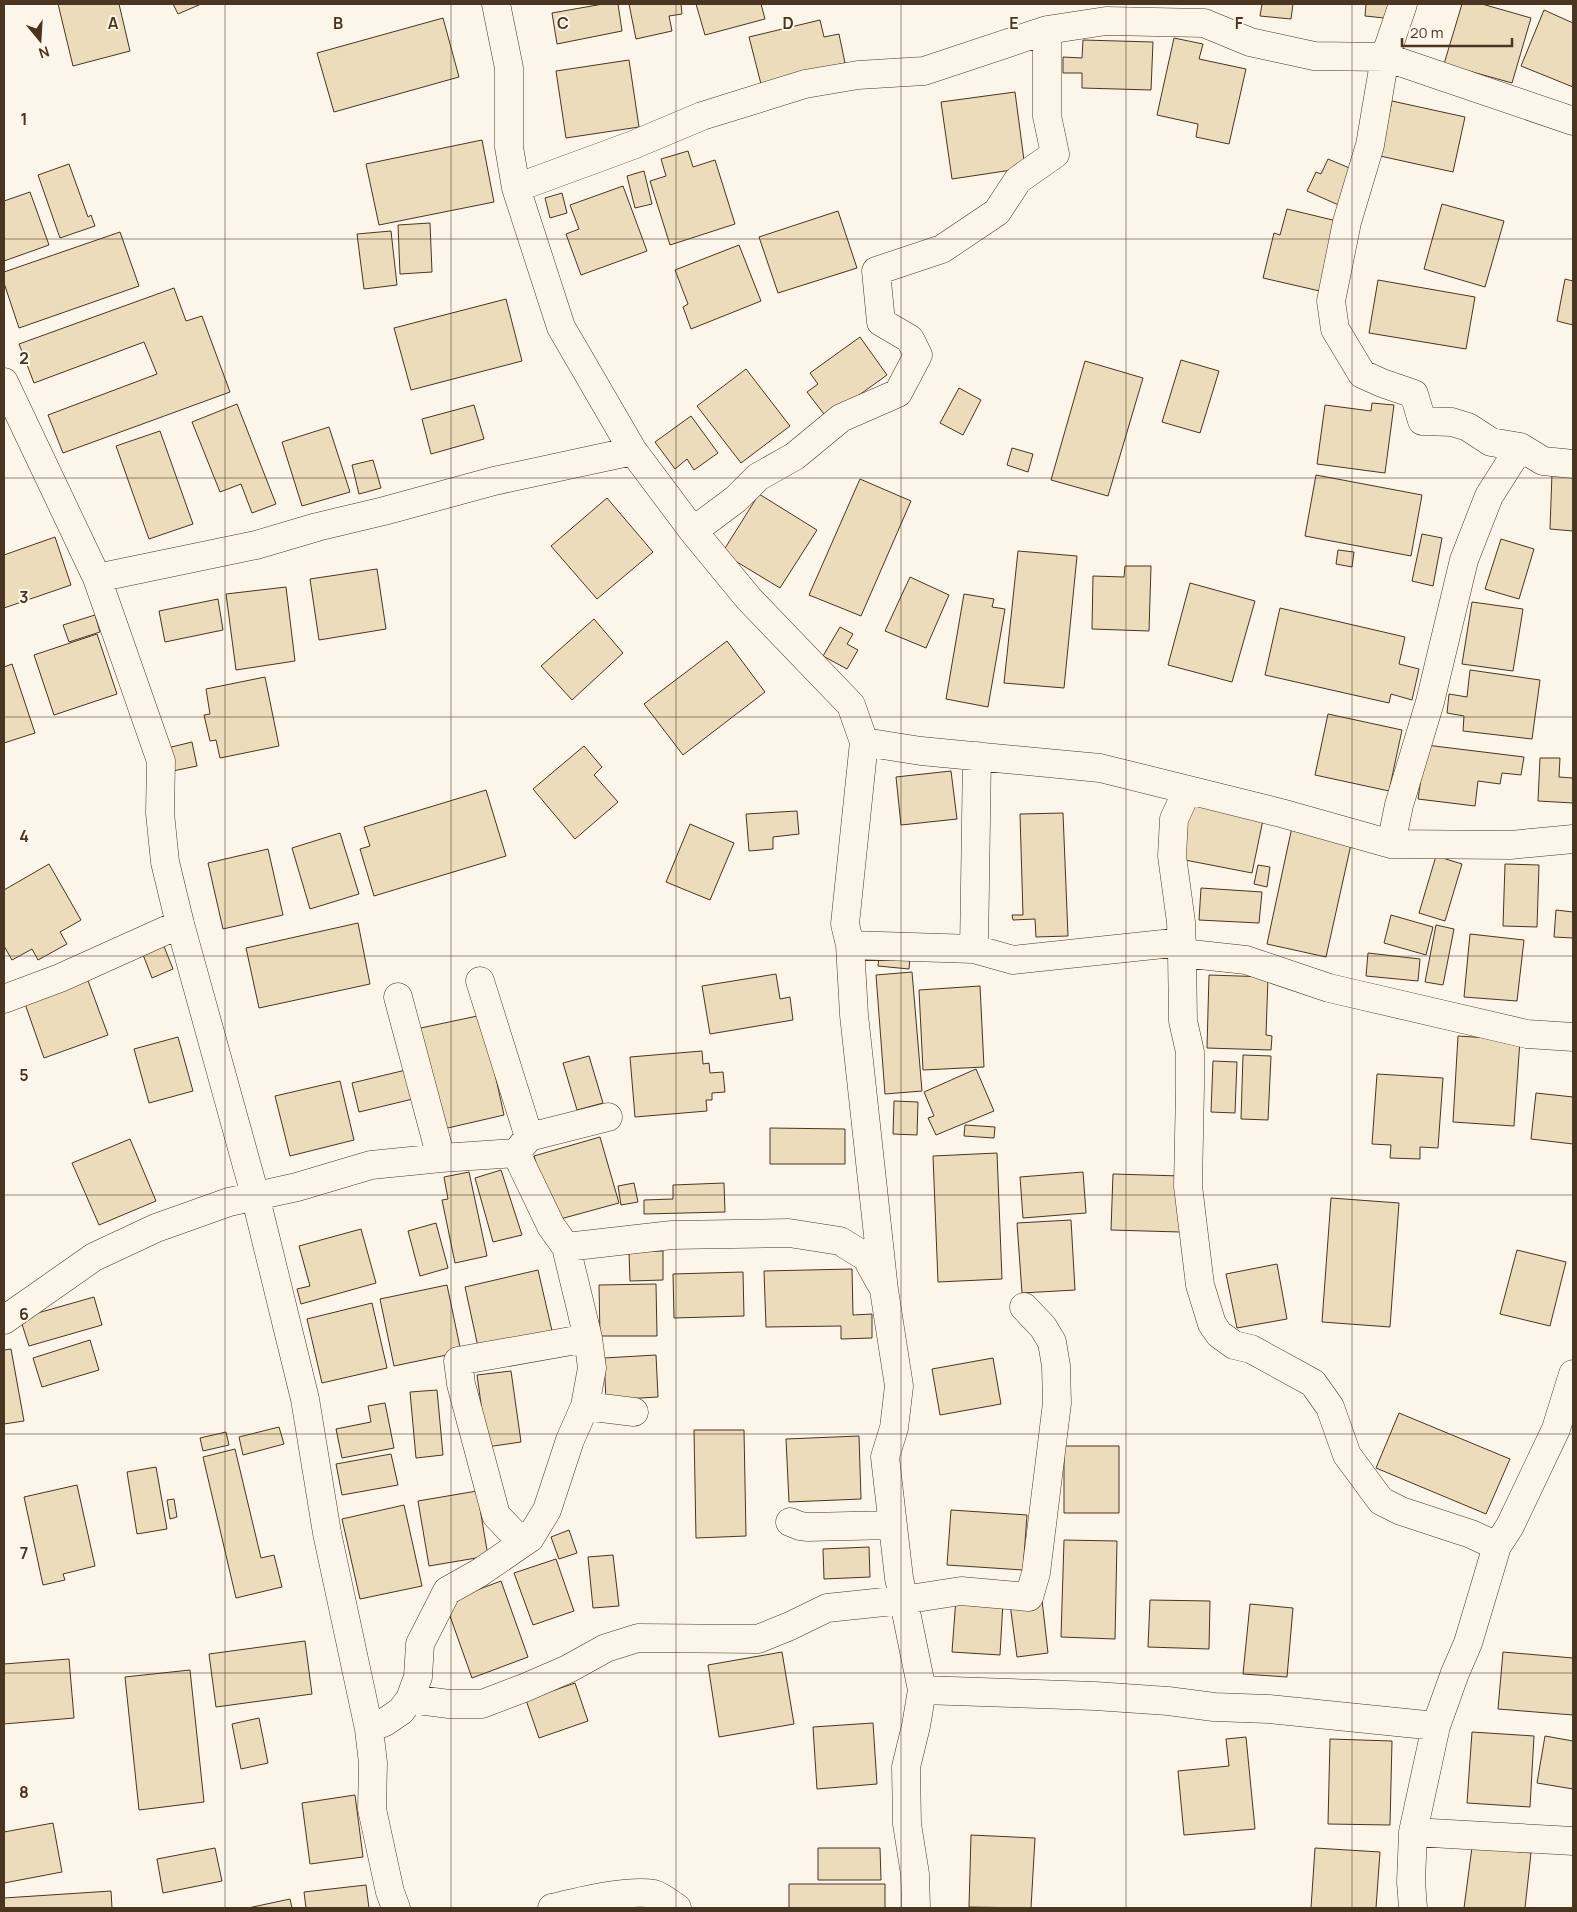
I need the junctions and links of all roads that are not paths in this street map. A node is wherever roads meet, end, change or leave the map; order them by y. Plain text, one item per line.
1 (496, 4) edge
2 (1403, 4) edge
3 (1047, 30) junction
4 (1385, 57) junction
5 (1573, 121) edge
6 (516, 188) junction
7 (4, 382) edge
8 (1520, 448) junction
9 (633, 451) junction
10 (1573, 464) edge
11 (693, 532) junction
12 (97, 578) junction
13 (864, 742) junction
14 (977, 756) junction
15 (1187, 790) junction
16 (1573, 839) edge
17 (1391, 844) junction
18 (180, 924) junction
19 (850, 945) junction
20 (1182, 948) junction
21 (974, 949) junction
22 (480, 981) dead end
23 (398, 997) dead end
24 (4, 998) edge
25 (1573, 1037) edge
26 (608, 1117) dead end
27 (523, 1145) junction
28 (441, 1158) junction
29 (255, 1195) junction
30 (566, 1246) junction
31 (884, 1290) junction
32 (1024, 1308) dead end
33 (4, 1320) edge
34 (588, 1338) junction
35 (1573, 1374) edge
36 (585, 1406) junction
37 (634, 1412) dead end
38 (790, 1522) dead end
39 (892, 1525) junction
40 (530, 1538) junction
41 (1497, 1546) junction
42 (902, 1600) junction
43 (922, 1690) junction
44 (410, 1698) junction
45 (1436, 1726) junction
46 (369, 1729) junction
47 (1414, 1832) junction
48 (1573, 1841) edge
49 (396, 1908) edge
50 (552, 1908) edge
51 (677, 1908) edge
52 (916, 1908) edge
53 (1413, 1908) edge

1 - 6 street
2 - 4 street
3 - 4 street
3 - 6 street
3 - 11 street
4 - 5 street
4 - 8 street
6 - 9 street
7 - 12 street
8 - 10 street
8 - 17 street
9 - 11 street
9 - 12 street
11 - 13 street
12 - 18 street
13 - 14 street
13 - 19 street
14 - 15 street
14 - 21 street
15 - 17 street
15 - 20 street
16 - 17 street
18 - 24 street
18 - 29 street
19 - 21 street
19 - 31 street
20 - 21 street
20 - 25 street
20 - 41 street
22 - 27 street
23 - 28 street
26 - 27 street
27 - 28 street
27 - 30 street
28 - 29 street
29 - 33 street
29 - 46 street
30 - 31 street
30 - 34 street
31 - 39 street
32 - 42 street
34 - 36 street
34 - 40 street
35 - 41 street
36 - 37 street
36 - 40 street
38 - 39 street
39 - 42 street
40 - 44 street
41 - 45 street
42 - 43 street
42 - 44 street
43 - 45 street
43 - 52 street
44 - 46 street
45 - 47 street
46 - 49 street
47 - 48 street
47 - 53 street
50 - 51 street

